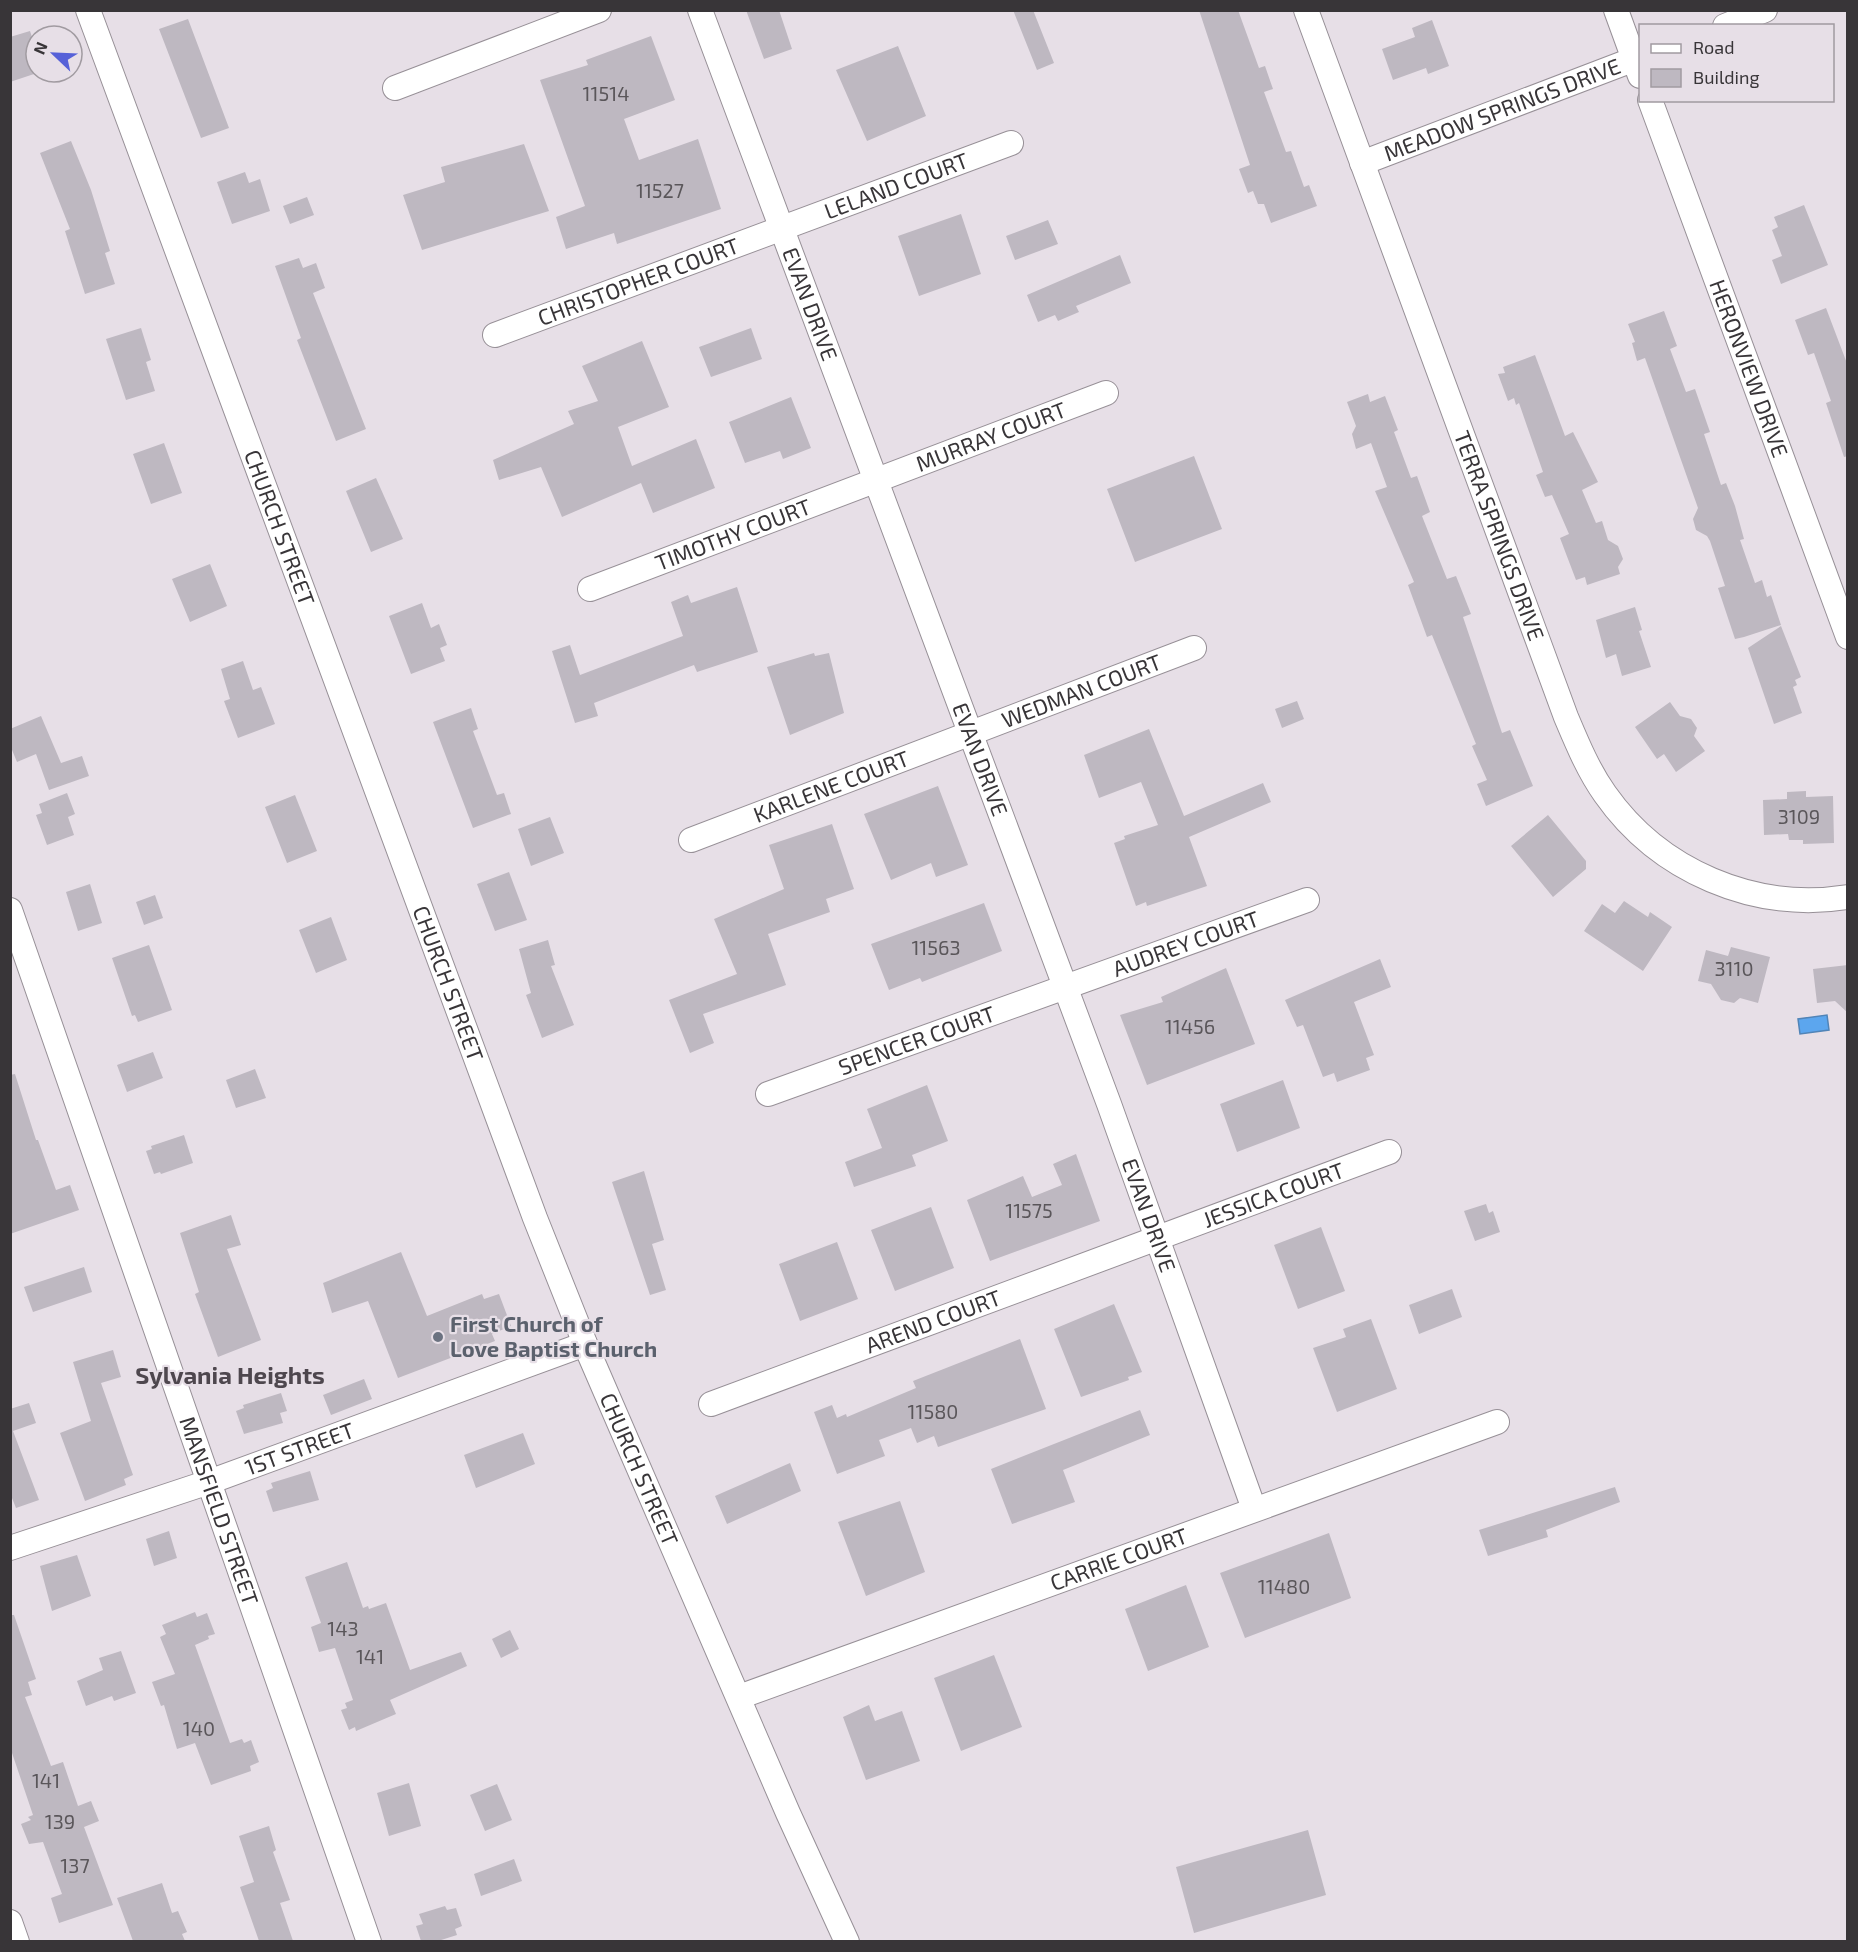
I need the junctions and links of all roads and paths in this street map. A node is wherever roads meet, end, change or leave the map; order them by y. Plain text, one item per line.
1 (88, 10) edge
2 (599, 10) edge
3 (699, 10) edge
4 (1306, 10) edge
5 (1616, 10) edge
6 (1765, 10) edge
7 (1730, 24) edge
8 (1638, 64) edge
9 (394, 88) dead end
10 (1651, 102) edge
11 (1011, 143) dead end
12 (1362, 163) junction
13 (781, 228) junction
14 (495, 334) dead end
15 (1106, 393) dead end
16 (876, 481) junction
17 (590, 589) dead end
18 (1848, 637) edge
19 (1194, 648) dead end
20 (970, 734) junction
21 (691, 840) dead end
22 (1848, 897) edge
23 (1307, 900) dead end
24 (10, 910) edge
25 (1065, 987) junction
26 (768, 1094) dead end
27 (1389, 1152) dead end
28 (1157, 1238) junction
29 (585, 1344) junction
30 (711, 1404) dead end
31 (1497, 1422) dead end
32 (209, 1482) junction
33 (1254, 1509) junction
34 (10, 1548) edge
35 (739, 1697) junction
36 (10, 1922) edge
37 (17, 1941) edge
38 (369, 1941) edge
39 (847, 1941) edge

1 - 29 street, CHURCH STREET
2 - 9 street
3 - 13 street, EVAN DRIVE
4 - 12 street, TERRA SPRINGS DRIVE
5 - 8 street
6 - 7 street
8 - 12 street, MEADOW SPRINGS DRIVE
10 - 18 street, HERONVIEW DRIVE
11 - 13 street, LELAND COURT
12 - 22 street, TERRA SPRINGS DRIVE
13 - 14 street, CHRISTOPHER COURT
13 - 16 street, EVAN DRIVE
15 - 16 street, MURRAY COURT
16 - 17 street, TIMOTHY COURT
16 - 20 street, EVAN DRIVE
19 - 20 street, WEDMAN COURT
20 - 21 street, KARLENE COURT
20 - 25 street, EVAN DRIVE
23 - 25 street, AUDREY COURT
24 - 32 street, MANSFIELD STREET
25 - 26 street, SPENCER COURT
25 - 28 street, EVAN DRIVE
27 - 28 street, JESSICA COURT
28 - 30 street, AREND COURT
28 - 33 street, EVAN DRIVE
29 - 32 street, 1ST STREET
29 - 35 street, CHURCH STREET
31 - 33 street, CARRIE COURT
32 - 34 street, 1ST STREET
32 - 38 street, MANSFIELD STREET
33 - 35 street, CARRIE COURT
35 - 39 street, CHURCH STREET
36 - 37 street

